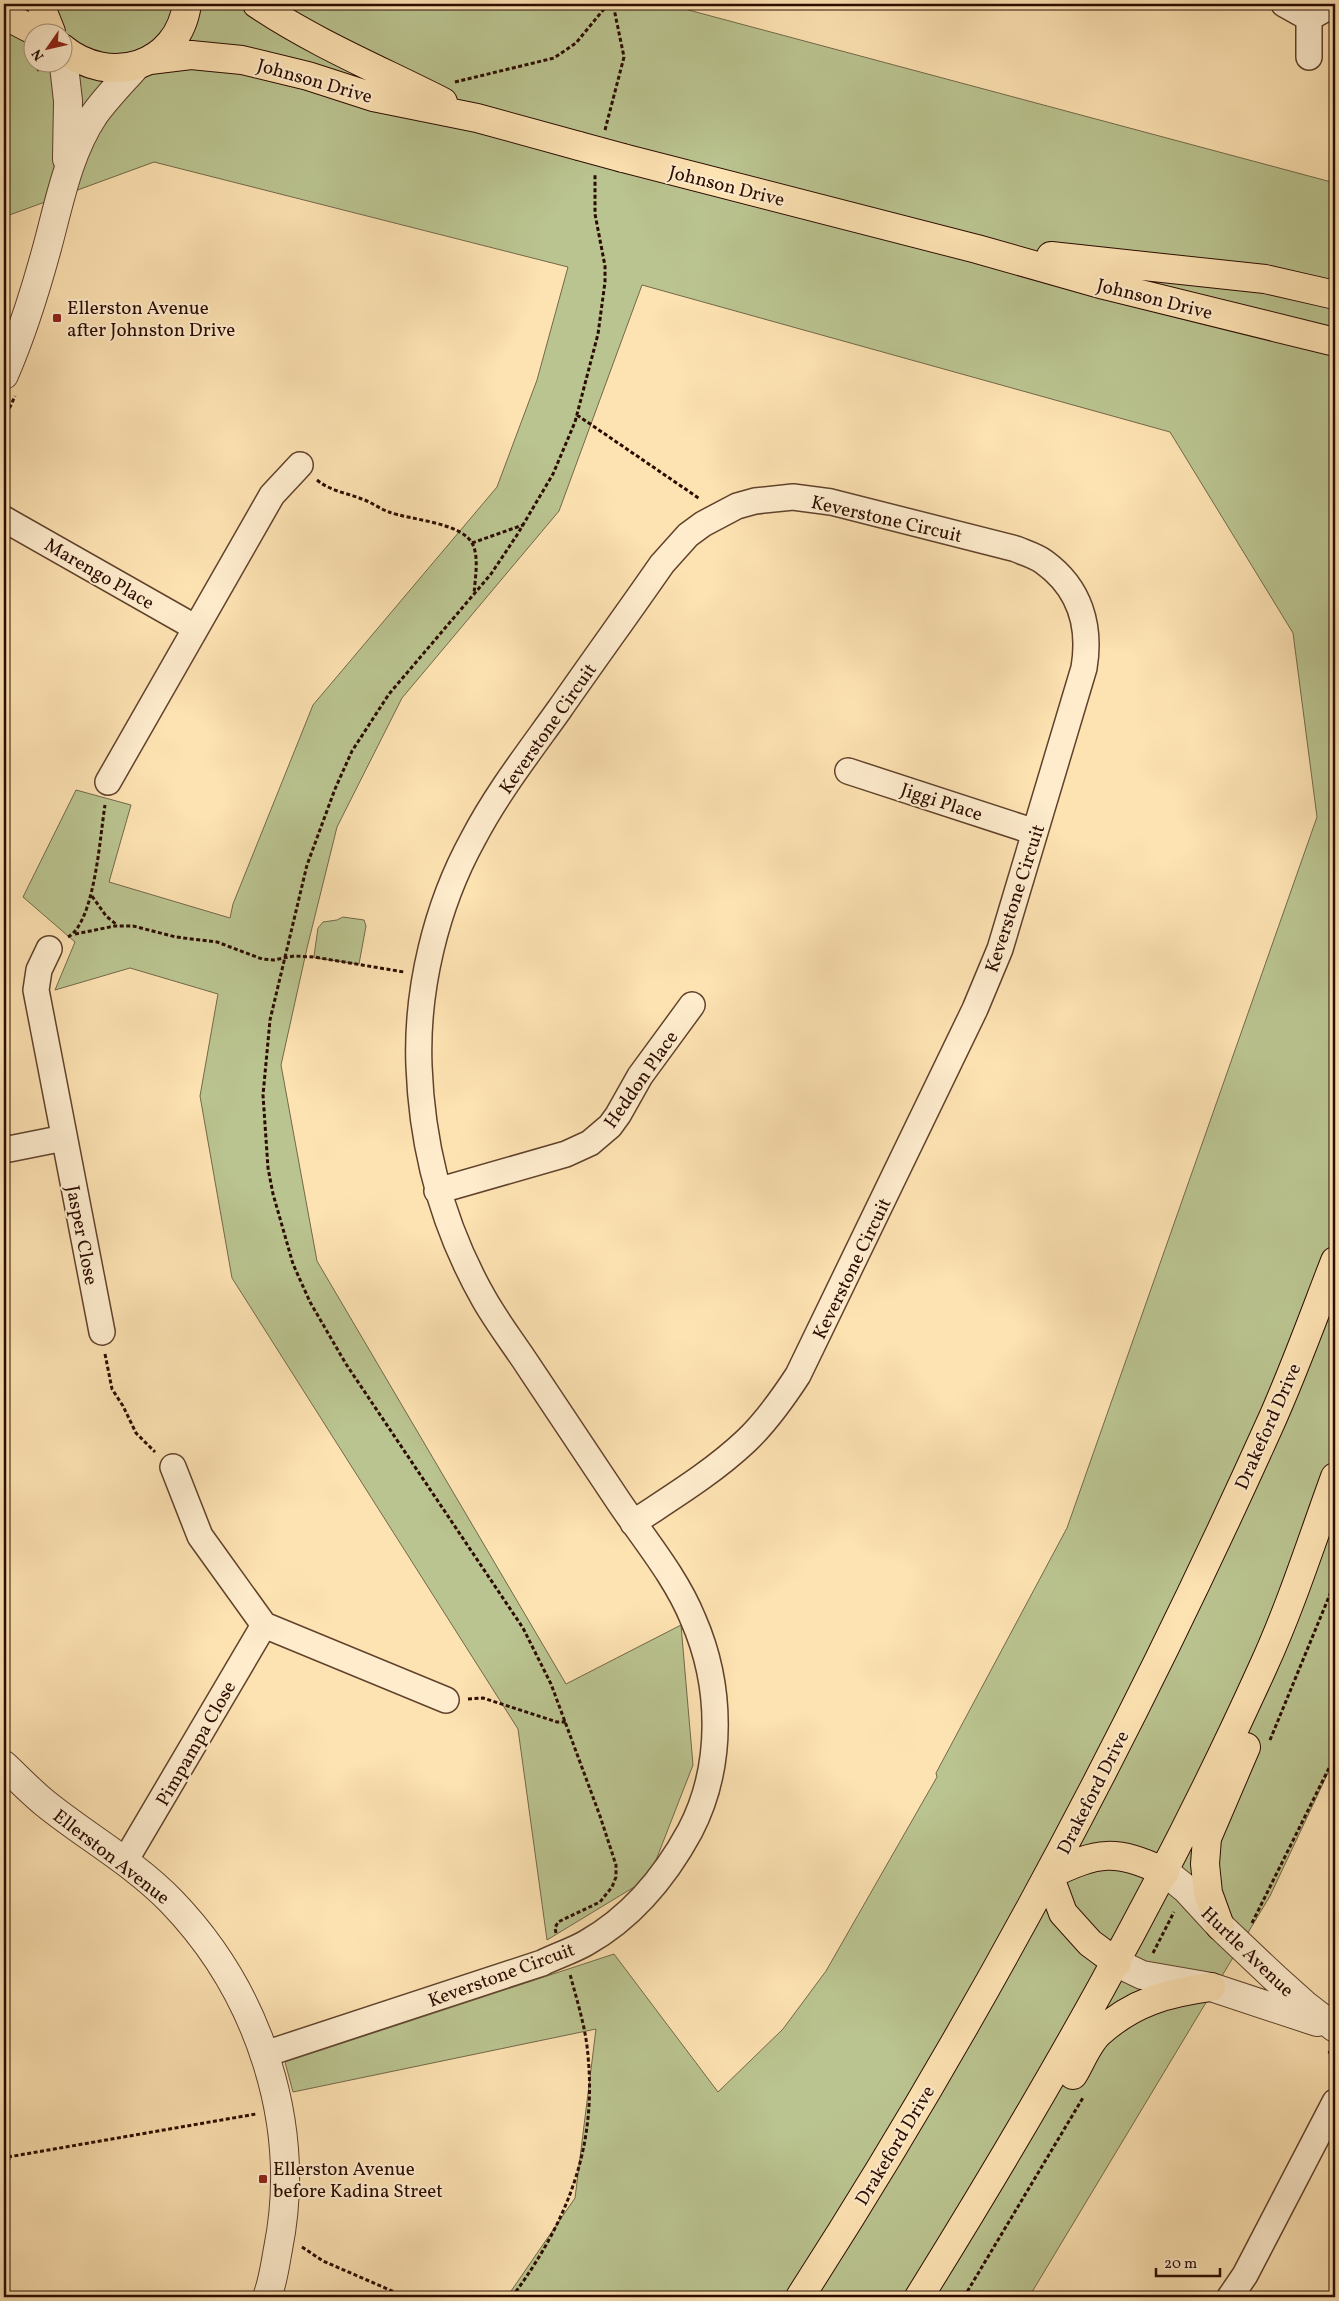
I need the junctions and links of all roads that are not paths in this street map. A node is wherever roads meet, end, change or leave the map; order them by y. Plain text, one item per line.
1 (42, 4) edge
2 (187, 4) edge
3 (257, 4) edge
4 (1284, 4) edge
5 (1334, 4) edge
6 (4, 15) edge
7 (1309, 18) junction
8 (46, 22) edge
9 (22, 25) edge
10 (72, 55) edge
11 (1310, 57) dead end
12 (143, 63) junction
13 (65, 72) edge
14 (477, 118) junction
15 (66, 178) junction
16 (977, 249) junction
17 (1335, 295) edge
18 (1335, 342) edge
19 (4, 375) edge
20 (300, 465) road end
21 (4, 519) edge
22 (196, 628) junction
23 (848, 771) dead end
24 (108, 782) road end
25 (1035, 832) junction
26 (48, 949) road end
27 (692, 1005) dead end
28 (64, 1138) junction
29 (4, 1150) edge
30 (438, 1191) junction
31 (1335, 1261) edge
32 (102, 1332) road end
33 (173, 1467) road end
34 (1335, 1477) edge
35 (633, 1523) junction
36 (264, 1624) junction
37 (1264, 1665) junction
38 (446, 1700) road end
39 (4, 1765) edge
40 (125, 1861) junction
41 (1049, 1875) junction
42 (1175, 1881) junction
43 (1220, 1926) junction
44 (1117, 1963) junction
45 (1211, 1987) junction
46 (1334, 2028) edge
47 (265, 2054) junction
48 (1335, 2102) edge
49 (1000, 2167) junction
50 (1235, 2296) edge
51 (267, 2297) edge
52 (800, 2297) edge
53 (919, 2297) edge

1 - 8 main road
2 - 12 main road
3 - 14 main road, Johnson Drive
4 - 7 street
5 - 7 street
6 - 9 main road
7 - 11 street
10 - 12 main road, Johnson Drive
12 - 14 main road, Johnson Drive
12 - 15 street
13 - 15 street
14 - 16 main road, Johnson Drive, bridge
15 - 19 street
16 - 17 main road, Johnson Drive
16 - 18 main road, Johnson Drive
20 - 22 street
21 - 22 street, Marengo Place
22 - 24 street
23 - 25 street, Jiggi Place
25 - 30 street, Keverstone Circuit
25 - 35 street, Keverstone Circuit
26 - 28 street, Jasper Close
27 - 30 street, Heddon Place
28 - 29 street
28 - 32 street, Jasper Close
30 - 35 street, Keverstone Circuit
31 - 41 main road, Drakeford Drive
33 - 36 street
34 - 37 main road
35 - 47 street, Keverstone Circuit
36 - 38 street
36 - 40 street, Pimpampa Close
37 - 42 main road
37 - 43 main road
39 - 40 street, Ellerston Avenue
40 - 47 street, Ellerston Avenue
41 - 42 main road
41 - 44 main road
41 - 52 main road, Drakeford Drive
42 - 43 street, Hurtle Avenue
42 - 44 main road
43 - 46 street, Hurtle Avenue
44 - 45 street, Hurtle Avenue
44 - 49 main road
45 - 46 street, Hurtle Avenue
45 - 49 main road
47 - 51 street, Ellerston Avenue
48 - 50 street
49 - 53 main road

